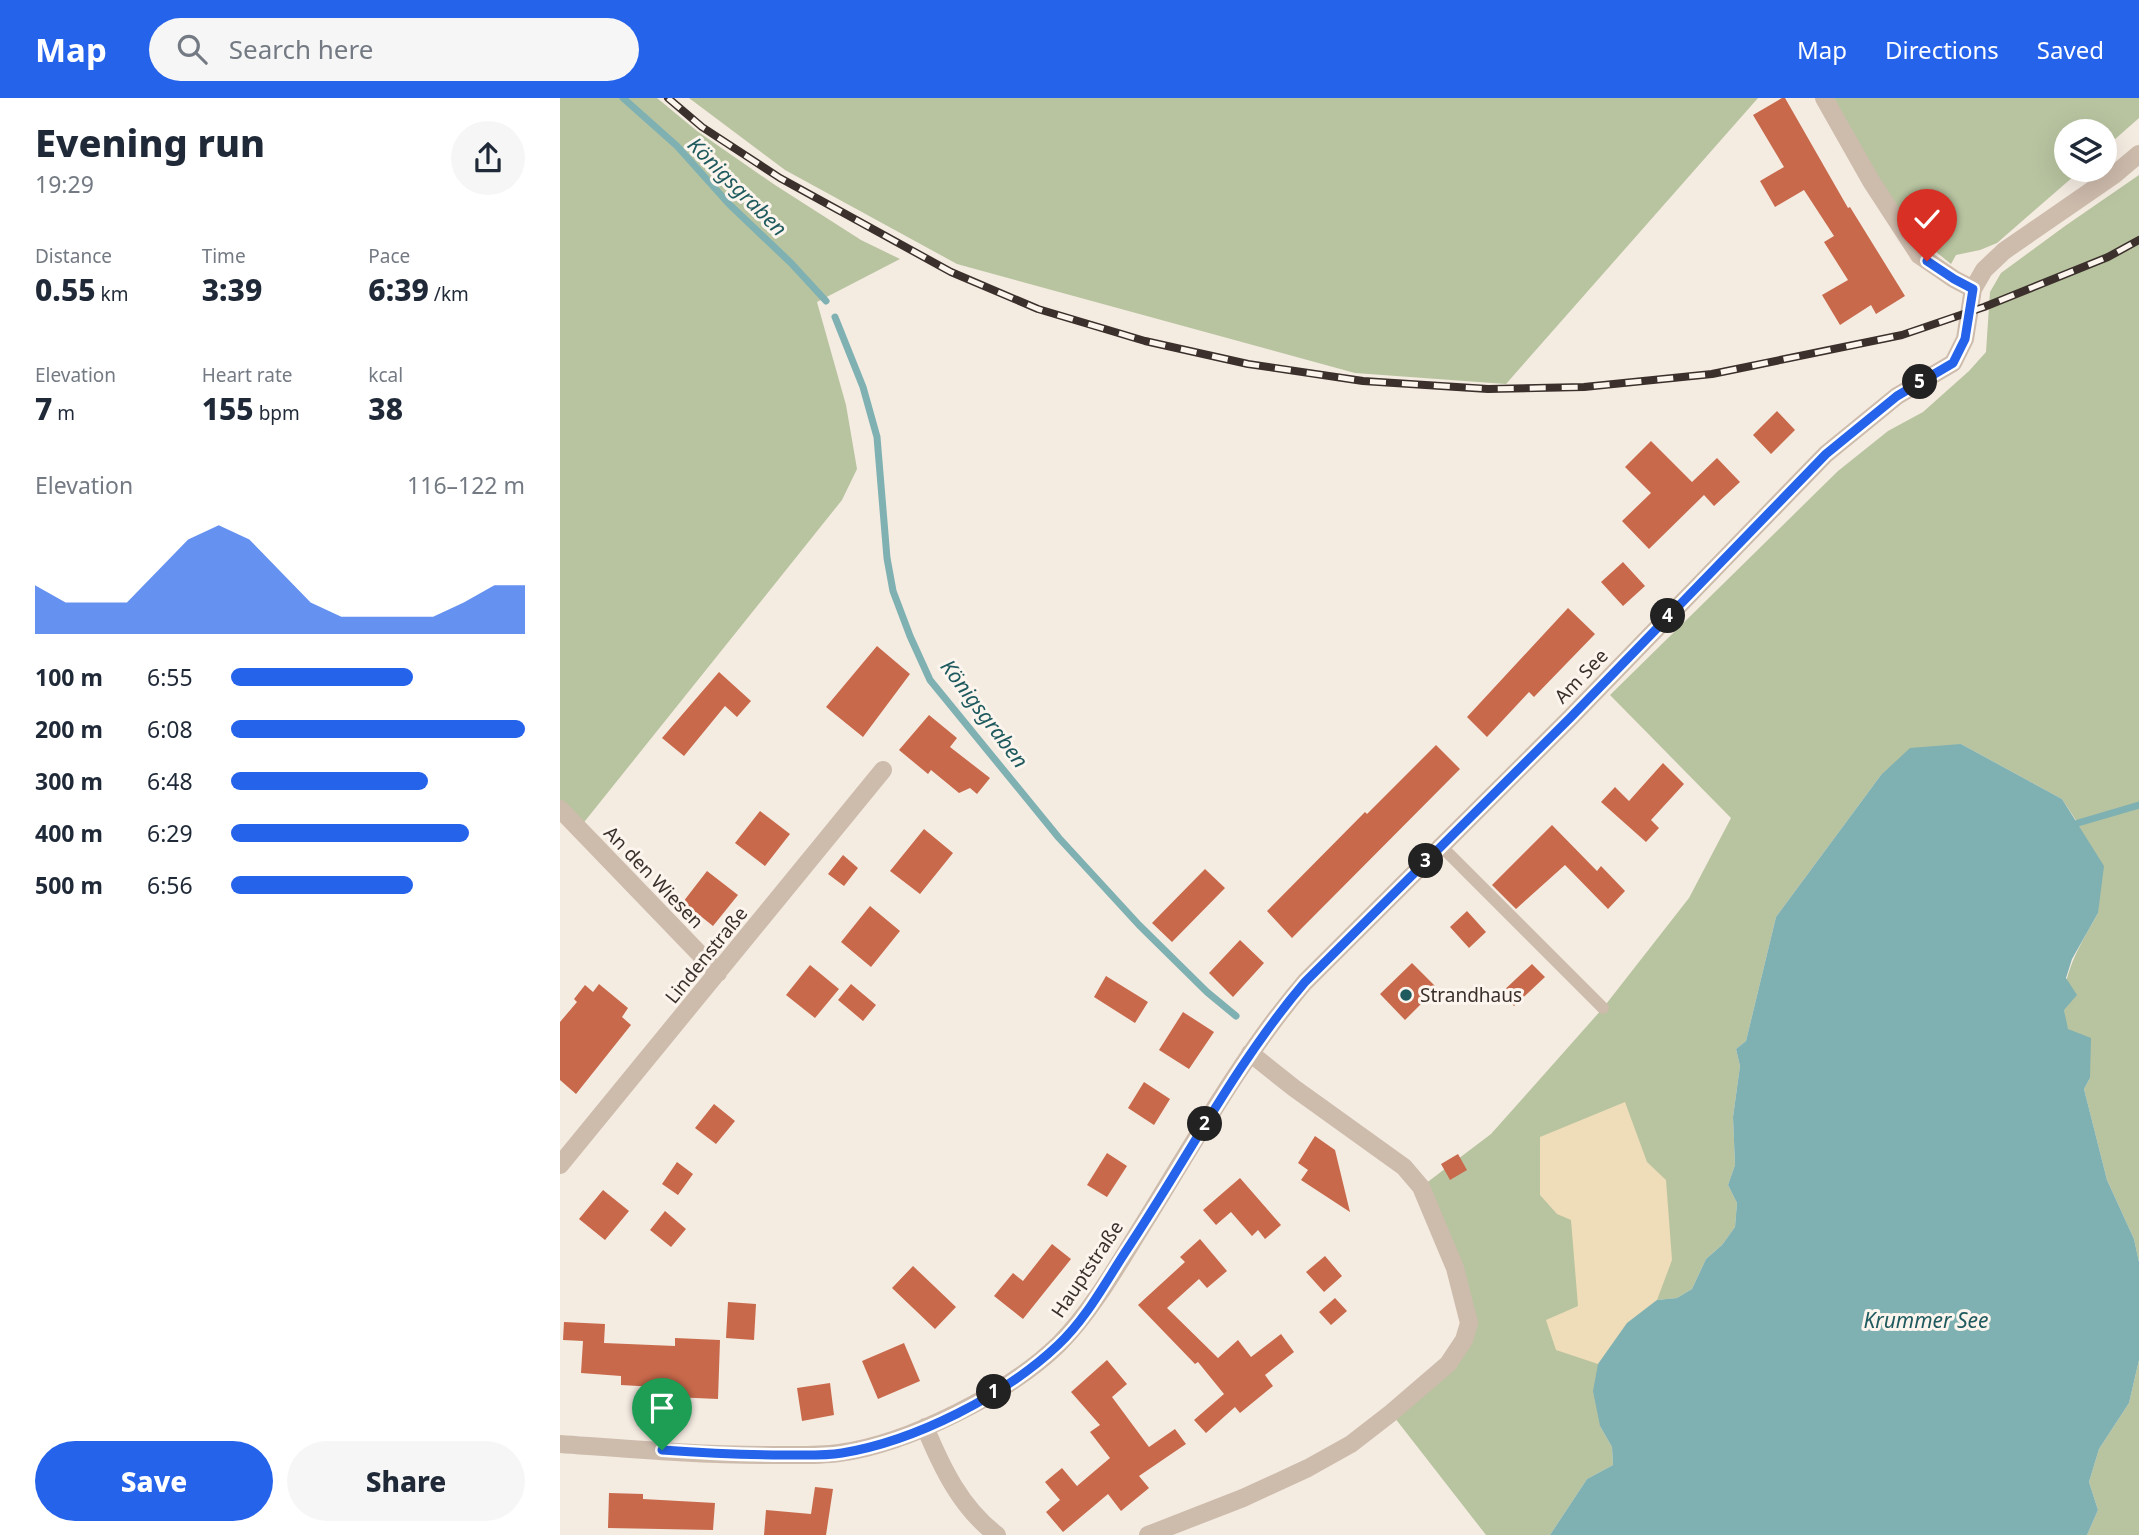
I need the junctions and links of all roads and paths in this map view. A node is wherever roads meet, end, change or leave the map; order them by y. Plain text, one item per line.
1 (1824, 98) edge
2 (2139, 154) edge
3 (1973, 289) junction
4 (883, 769) dead end
5 (560, 810) edge
6 (1441, 846) junction
7 (718, 973) junction
8 (1603, 1008) dead end
9 (1250, 1053) junction
10 (560, 1166) edge
11 (925, 1427) junction
12 (560, 1444) edge
13 (997, 1535) edge
14 (1149, 1535) edge

1 - 3 street
2 - 3 street
3 - 6 street, Am See
4 - 7 street, Lindenstraße
5 - 7 street, An den Wiesen
6 - 8 lane
6 - 9 street, Am See
7 - 10 street, Lindenstraße
9 - 11 street, Hauptstraße
9 - 14 street
11 - 12 street, Hauptstraße
11 - 13 street

